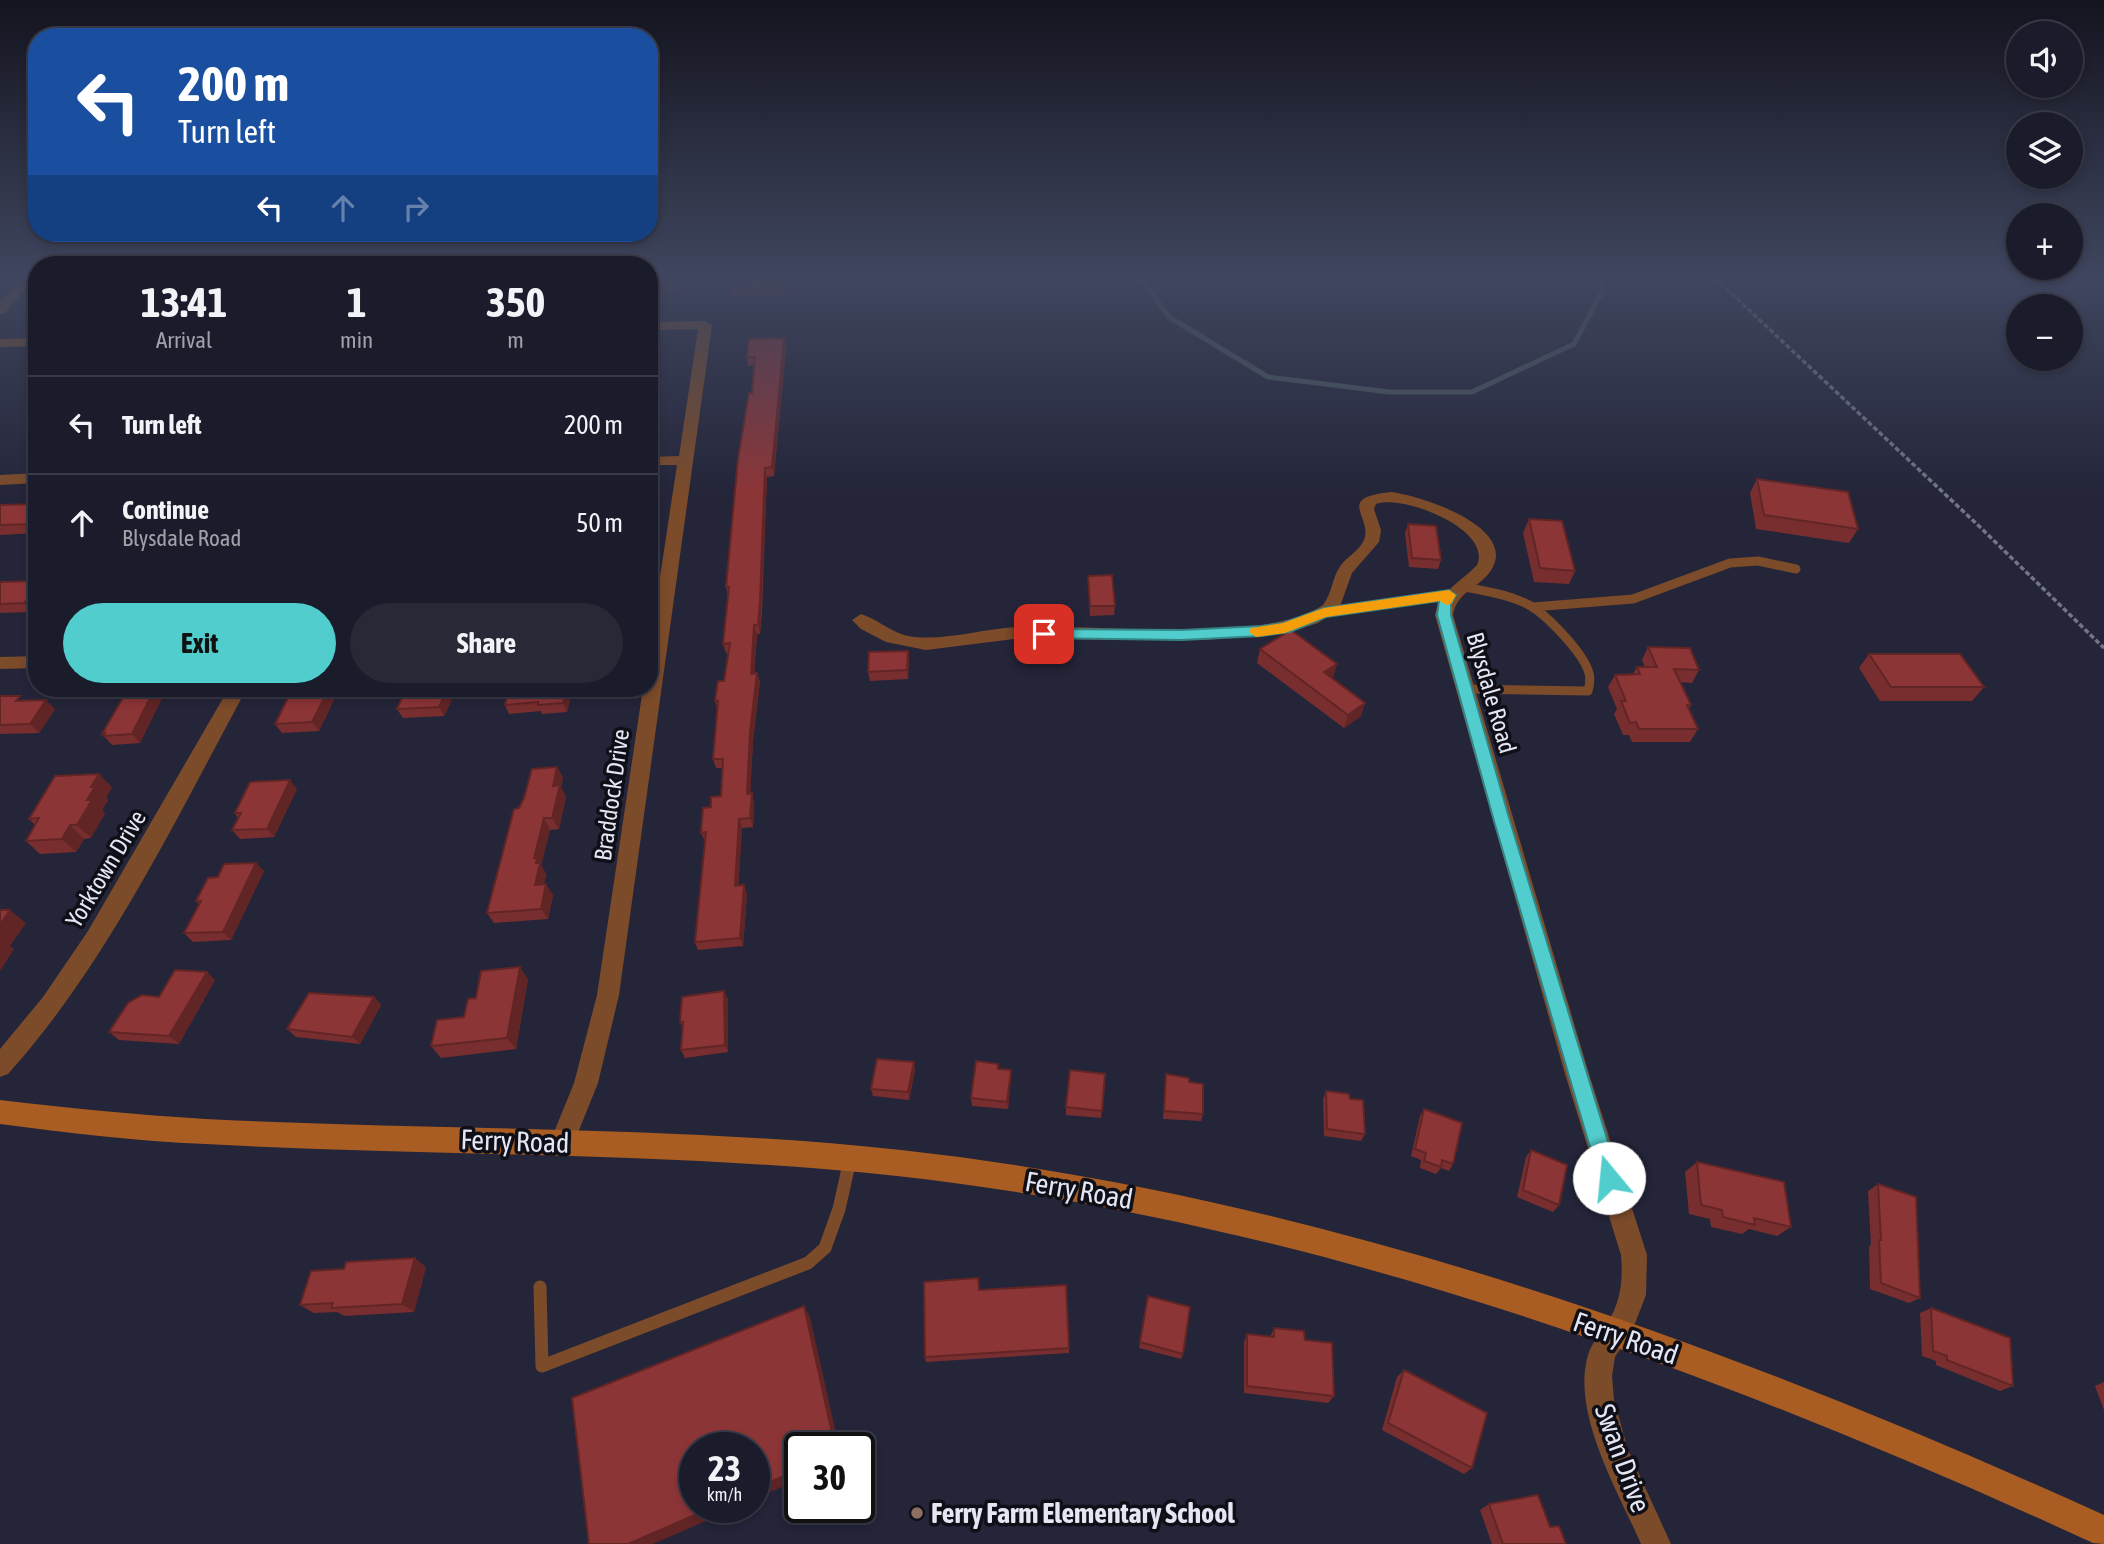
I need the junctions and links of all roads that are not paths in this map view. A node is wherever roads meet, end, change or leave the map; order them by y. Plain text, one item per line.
1 (701, 350) edge
2 (685, 460) junction
3 (658, 461) edge
4 (28, 478) edge
5 (0, 480) edge
6 (1796, 569) dead end
7 (1455, 590) junction
8 (1533, 607) junction
9 (1324, 613) junction
10 (658, 614) edge
11 (861, 620) dead end
12 (28, 662) edge
13 (0, 663) edge
14 (1465, 690) junction
15 (233, 697) edge
16 (646, 697) edge
17 (0, 1066) edge
18 (0, 1112) edge
19 (562, 1142) junction
20 (850, 1160) junction
21 (540, 1287) dead end
22 (1616, 1334) junction
23 (2104, 1532) edge
24 (1656, 1544) edge

1 - 2 street, Braddock Drive
2 - 3 street
2 - 10 street, Braddock Drive
4 - 5 street
6 - 8 lane
7 - 8 lane
7 - 9 lane
7 - 9 street
7 - 14 street, Blysdale Road
8 - 14 lane
9 - 11 street
12 - 13 street
14 - 22 street, Blysdale Road
15 - 17 street, Yorktown Drive
16 - 19 street, Braddock Drive
18 - 19 main road, Ferry Road
19 - 20 main road, Ferry Road
20 - 21 lane
20 - 22 main road, Ferry Road
22 - 23 main road, Ferry Road
22 - 24 street, Swan Drive

